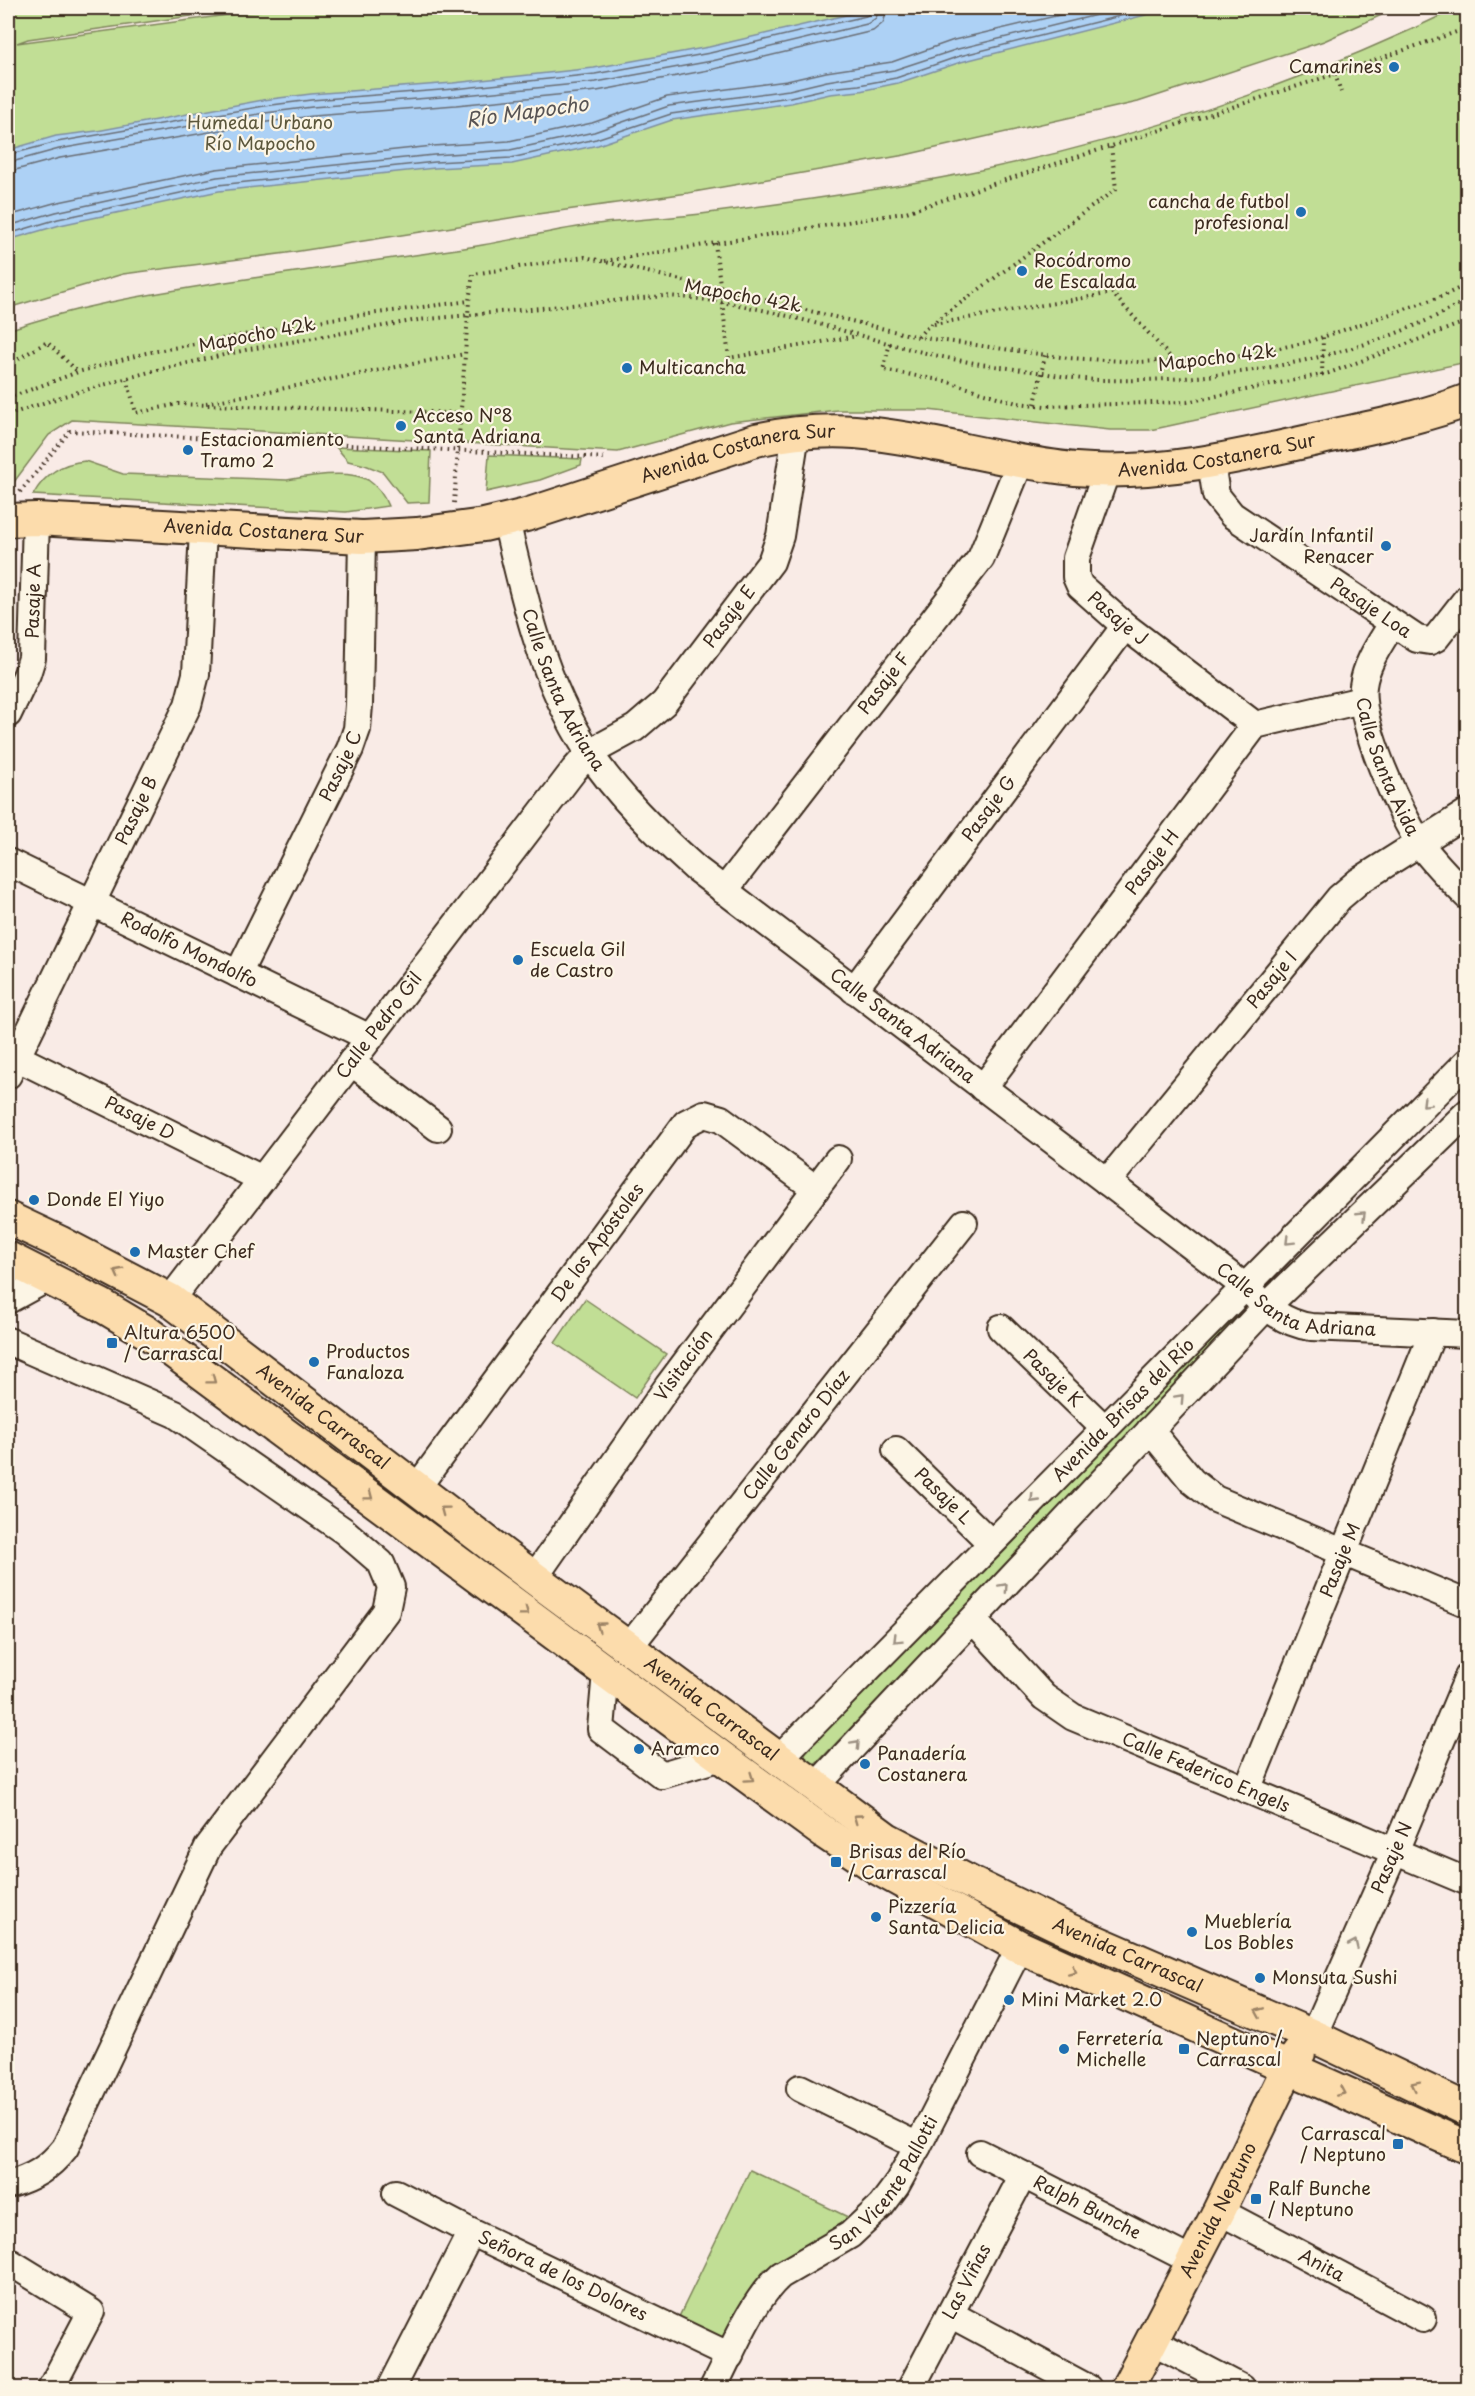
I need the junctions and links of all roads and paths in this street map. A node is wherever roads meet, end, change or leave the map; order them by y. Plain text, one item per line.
1 (1467, 28) edge
2 (1335, 74) junction
3 (1341, 92) dead end
4 (1111, 146) junction
5 (716, 243) junction
6 (602, 261) junction
7 (1467, 284) edge
8 (722, 290) junction
9 (1467, 299) edge
10 (469, 301) junction
11 (724, 303) junction
12 (468, 315) junction
13 (1467, 321) edge
14 (931, 324) junction
15 (861, 335) junction
16 (918, 337) junction
17 (1323, 337) junction
18 (890, 343) junction
19 (465, 354) junction
20 (1046, 355) junction
21 (1322, 355) junction
22 (1174, 360) junction
23 (8, 365) edge
24 (78, 372) junction
25 (1042, 373) junction
26 (1322, 375) junction
27 (127, 378) junction
28 (8, 398) edge
29 (196, 405) junction
30 (1035, 405) junction
31 (1464, 405) edge
32 (460, 413) junction
33 (8, 415) edge
34 (796, 434) junction
35 (458, 451) junction
36 (610, 458) dead end
37 (1021, 460) junction
38 (1211, 462) junction
39 (1107, 470) junction
40 (454, 507) dead end
41 (20, 512) edge
42 (506, 520) junction
43 (203, 530) junction
44 (362, 537) junction
45 (1464, 610) edge
46 (1392, 624) junction
47 (1125, 626) junction
48 (1362, 700) junction
49 (8, 714) edge
50 (1255, 725) junction
51 (589, 753) junction
52 (1467, 812) edge
53 (1420, 843) junction
54 (8, 862) edge
55 (724, 891) junction
56 (1467, 897) edge
57 (92, 903) junction
58 (238, 974) junction
59 (854, 990) junction
60 (370, 1038) junction
61 (1467, 1061) edge
62 (351, 1062) junction
63 (12, 1066) edge
64 (983, 1088) junction
65 (1467, 1112) edge
66 (438, 1128) dead end
67 (838, 1159) dead end
68 (262, 1179) junction
69 (1107, 1182) junction
70 (816, 1189) junction
71 (8, 1218) edge
72 (964, 1223) dead end
73 (8, 1258) edge
74 (48, 1278) junction
75 (1244, 1287) junction
76 (8, 1300) edge
77 (170, 1300) junction
78 (1266, 1307) junction
79 (1001, 1328) dead end
80 (1433, 1332) junction
81 (1467, 1334) edge
82 (8, 1341) edge
83 (1104, 1428) junction
84 (1150, 1430) junction
85 (896, 1450) dead end
86 (416, 1489) junction
87 (991, 1543) junction
88 (1344, 1553) junction
89 (534, 1578) junction
90 (1467, 1604) edge
91 (973, 1620) junction
92 (629, 1647) junction
93 (606, 1672) junction
94 (1467, 1677) edge
95 (721, 1757) junction
96 (780, 1758) junction
97 (816, 1786) junction
98 (1247, 1790) junction
99 (1395, 1851) junction
100 (1467, 1882) edge
101 (1062, 1927) junction
102 (1020, 1947) junction
103 (1313, 2036) junction
104 (1288, 2068) junction
105 (800, 2088) dead end
106 (1467, 2110) edge
107 (918, 2146) junction
108 (1467, 2148) edge
109 (980, 2153) dead end
110 (1023, 2175) junction
111 (8, 2184) edge
112 (396, 2193) dead end
113 (1219, 2211) junction
114 (471, 2232) junction
115 (8, 2261) edge
116 (1194, 2262) junction
117 (950, 2314) junction
118 (1423, 2319) dead end
119 (1152, 2341) junction
120 (730, 2356) junction
121 (400, 2385) edge
122 (51, 2388) edge
123 (713, 2388) edge
124 (910, 2388) edge
125 (1088, 2388) edge
126 (1127, 2388) edge
127 (1242, 2388) edge

1 - 2 path
2 - 3 path
2 - 4 path
4 - 5 path
4 - 14 path
5 - 6 path
5 - 8 path
6 - 8 path
6 - 10 path
7 - 17 path
8 - 11 path
8 - 16 path
9 - 21 path, Mapocho 42k
10 - 12 path
10 - 24 path
11 - 12 path, Mapocho 42k
11 - 15 path, Mapocho 42k
11 - 15 path
12 - 19 path
12 - 27 path, Mapocho 42k
13 - 26 path
14 - 16 path
14 - 22 path
15 - 18 path, Mapocho 42k
16 - 20 path
17 - 21 path
17 - 22 path
18 - 25 path, Mapocho 42k
18 - 30 path
19 - 29 path
19 - 32 path
20 - 22 path
20 - 25 path
21 - 25 path, Mapocho 42k
21 - 26 path
23 - 24 path
24 - 28 path
25 - 30 path
26 - 30 path
27 - 29 path
27 - 33 path, Mapocho 42k
29 - 32 path
31 - 38 main road, Avenida Costanera Sur
32 - 35 path
34 - 37 main road, Avenida Costanera Sur
34 - 42 main road, Avenida Costanera Sur
34 - 51 street, Pasaje E
35 - 36 path
35 - 40 path
35 - 41 path
37 - 39 main road, Avenida Costanera Sur
37 - 55 street, Pasaje F
38 - 39 main road, Avenida Costanera Sur
38 - 46 street, Pasaje Loa
39 - 47 street, Pasaje J
41 - 43 main road, Avenida Costanera Sur
41 - 49 street, Pasaje A
42 - 44 main road, Avenida Costanera Sur
42 - 51 street, Calle Santa Adriana
43 - 44 main road, Avenida Costanera Sur
43 - 57 street, Pasaje B
44 - 58 street, Pasaje C
45 - 46 street, Pasaje Loa
46 - 48 street, Calle Santa Aida
47 - 50 street, Pasaje J
47 - 59 street, Pasaje G
48 - 50 street
48 - 53 street, Calle Santa Aida
50 - 64 street, Pasaje H
51 - 55 street, Calle Santa Adriana
51 - 60 street, Calle Pedro Gil
52 - 53 street, Pasaje I
53 - 56 street, Calle Santa Aida
53 - 69 street, Pasaje I
54 - 57 street, Rodolfo Mondolfo
55 - 59 street, Calle Santa Adriana
57 - 58 street, Rodolfo Mondolfo
57 - 63 street, Pasaje B
58 - 60 street, Rodolfo Mondolfo
59 - 64 street, Calle Santa Adriana
60 - 62 street, Calle Pedro Gil
61 -> 75 street, Avenida Brisas del Río
62 - 66 street
62 - 68 street, Calle Pedro Gil
63 - 68 street, Pasaje D
64 - 69 street, Calle Santa Adriana
78 -> 65 street, Avenida Brisas del Río
67 - 70 street, Visitación
68 - 77 street, Calle Pedro Gil
69 - 75 street, Calle Santa Adriana
70 - 86 street, De los Apóstoles
70 - 89 street, Visitación
77 -> 71 main road, Avenida Carrascal
72 - 92 street, Calle Genaro Díaz
73 - 74 main road, Avenida Carrascal
74 - 76 street
74 -> 93 main road, Avenida Carrascal
75 - 78 street, Calle Santa Adriana
75 - 83 street, Avenida Brisas del Río
77 - 86 main road, Avenida Carrascal
78 - 80 street, Calle Santa Adriana
84 -> 78 street, Avenida Brisas del Río
79 - 83 street, Pasaje K
80 - 81 street, Calle Santa Adriana
80 - 88 street, Pasaje M
82 - 111 street
83 -> 87 street, Avenida Brisas del Río
84 - 88 street
91 -> 84 street, Avenida Brisas del Río
85 - 87 street, Pasaje L
89 -> 86 main road, Avenida Carrascal
87 -> 96 street, Avenida Brisas del Río
88 - 90 street
88 - 98 street, Pasaje M
92 -> 89 main road, Avenida Carrascal
97 -> 91 street, Avenida Brisas del Río
91 - 98 street, Calle Federico Engels
92 - 96 main road, Avenida Carrascal
93 - 95 main road, Avenida Carrascal
93 - 95 street
94 - 99 street, Pasaje N
95 -> 102 main road, Avenida Carrascal
96 - 97 main road, Avenida Carrascal
101 -> 97 main road, Avenida Carrascal
98 - 99 street, Calle Federico Engels
99 - 100 street, Calle Federico Engels
103 -> 99 street, Pasaje N
101 - 102 main road
103 -> 101 main road, Avenida Carrascal
102 -> 104 main road, Avenida Carrascal
102 - 107 street, San Vicente Pallotti
103 - 104 main road, Avenida Neptuno
106 -> 103 main road, Avenida Carrascal
104 -> 108 main road, Avenida Carrascal
104 - 113 main road, Avenida Neptuno
105 - 107 street
107 - 120 street, San Vicente Pallotti
109 - 110 street, Ralph Bunche
110 - 116 street, Ralph Bunche
110 - 117 street, Las Viñas
112 - 114 street, Señora de los Dolores
113 - 116 main road, Avenida Neptuno
113 - 118 street, Anita
114 - 120 street, Señora de los Dolores
114 - 121 street
115 - 122 street
116 - 119 main road, Avenida Neptuno
117 - 124 street, Las Viñas
117 - 125 street
119 - 126 main road, Avenida Neptuno
119 - 127 street
120 - 123 street, San Vicente Pallotti

